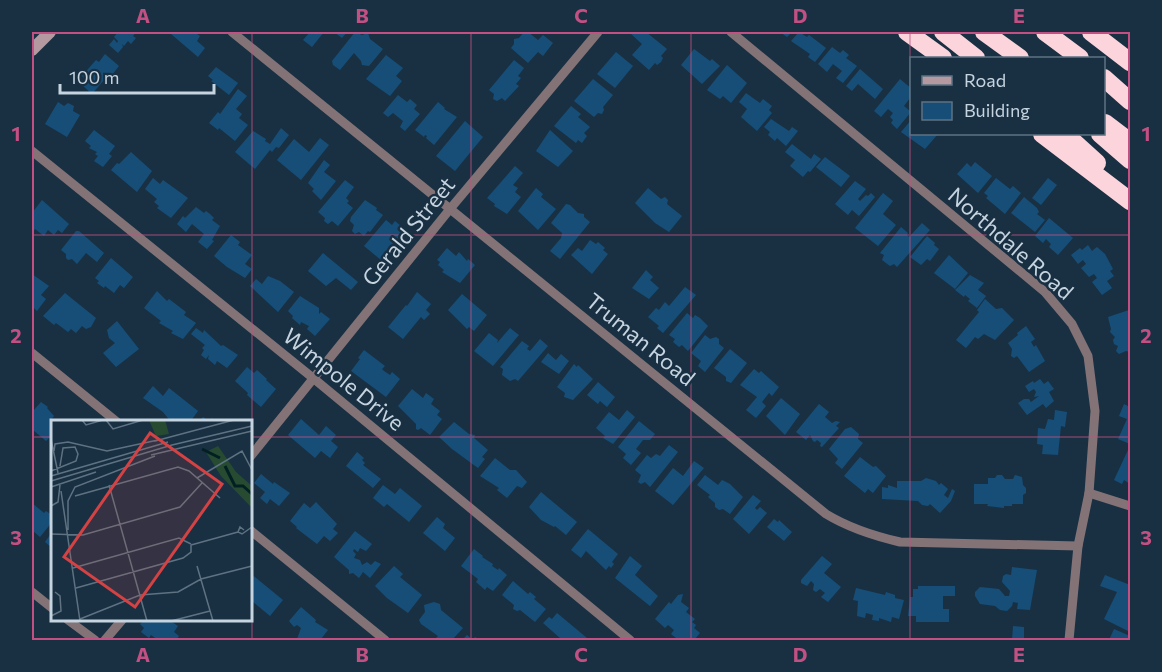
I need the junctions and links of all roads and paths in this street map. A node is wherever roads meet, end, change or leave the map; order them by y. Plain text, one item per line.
1 (50, 32) edge
2 (232, 32) edge
3 (598, 32) edge
4 (731, 32) edge
5 (908, 32) edge
6 (943, 32) edge
7 (983, 32) edge
8 (1046, 32) edge
9 (1090, 32) edge
10 (1105, 32) edge
11 (32, 50) edge
12 (1131, 54) edge
13 (942, 57) edge
14 (975, 57) edge
15 (1013, 57) edge
16 (1019, 57) edge
17 (1079, 57) edge
18 (1131, 62) edge
19 (1105, 78) edge
20 (1105, 78) edge
21 (1131, 95) edge
22 (1131, 101) edge
23 (1105, 123) edge
24 (1043, 135) edge
25 (1066, 135) edge
26 (1101, 135) edge
27 (1131, 142) edge
28 (32, 150) edge
29 (1131, 160) edge
30 (1131, 193) edge
31 (1131, 201) edge
32 (450, 209) junction
33 (32, 353) edge
34 (313, 378) junction
35 (115, 420) edge
36 (252, 454) edge
37 (1089, 493) junction
38 (1131, 506) edge
39 (252, 532) edge
40 (1078, 546) junction
41 (32, 592) edge
42 (51, 607) edge
43 (69, 621) edge
44 (121, 621) edge
45 (95, 640) edge
46 (105, 640) edge
47 (385, 640) edge
48 (630, 640) edge
49 (1069, 640) edge

1 - 11 main road
2 - 32 street, Truman Road
3 - 32 street, Gerald Street
4 - 37 street, Northdale Road
5 - 13 highway
6 - 14 highway
7 - 15 highway
7 - 16 highway
8 - 17 highway
9 - 18 highway
10 - 12 highway
19 - 21 highway
20 - 22 highway
23 - 27 highway
24 - 31 highway
25 - 30 highway
26 - 29 highway
28 - 34 street, Wimpole Drive
32 - 34 street, Gerald Street
32 - 40 street, Truman Road
33 - 35 street
34 - 36 street, Gerald Street
34 - 48 street, Wimpole Drive
37 - 38 street
37 - 40 street, Northdale Road
39 - 47 street
40 - 49 street, Northdale Road
41 - 42 street
43 - 45 street
44 - 46 street

